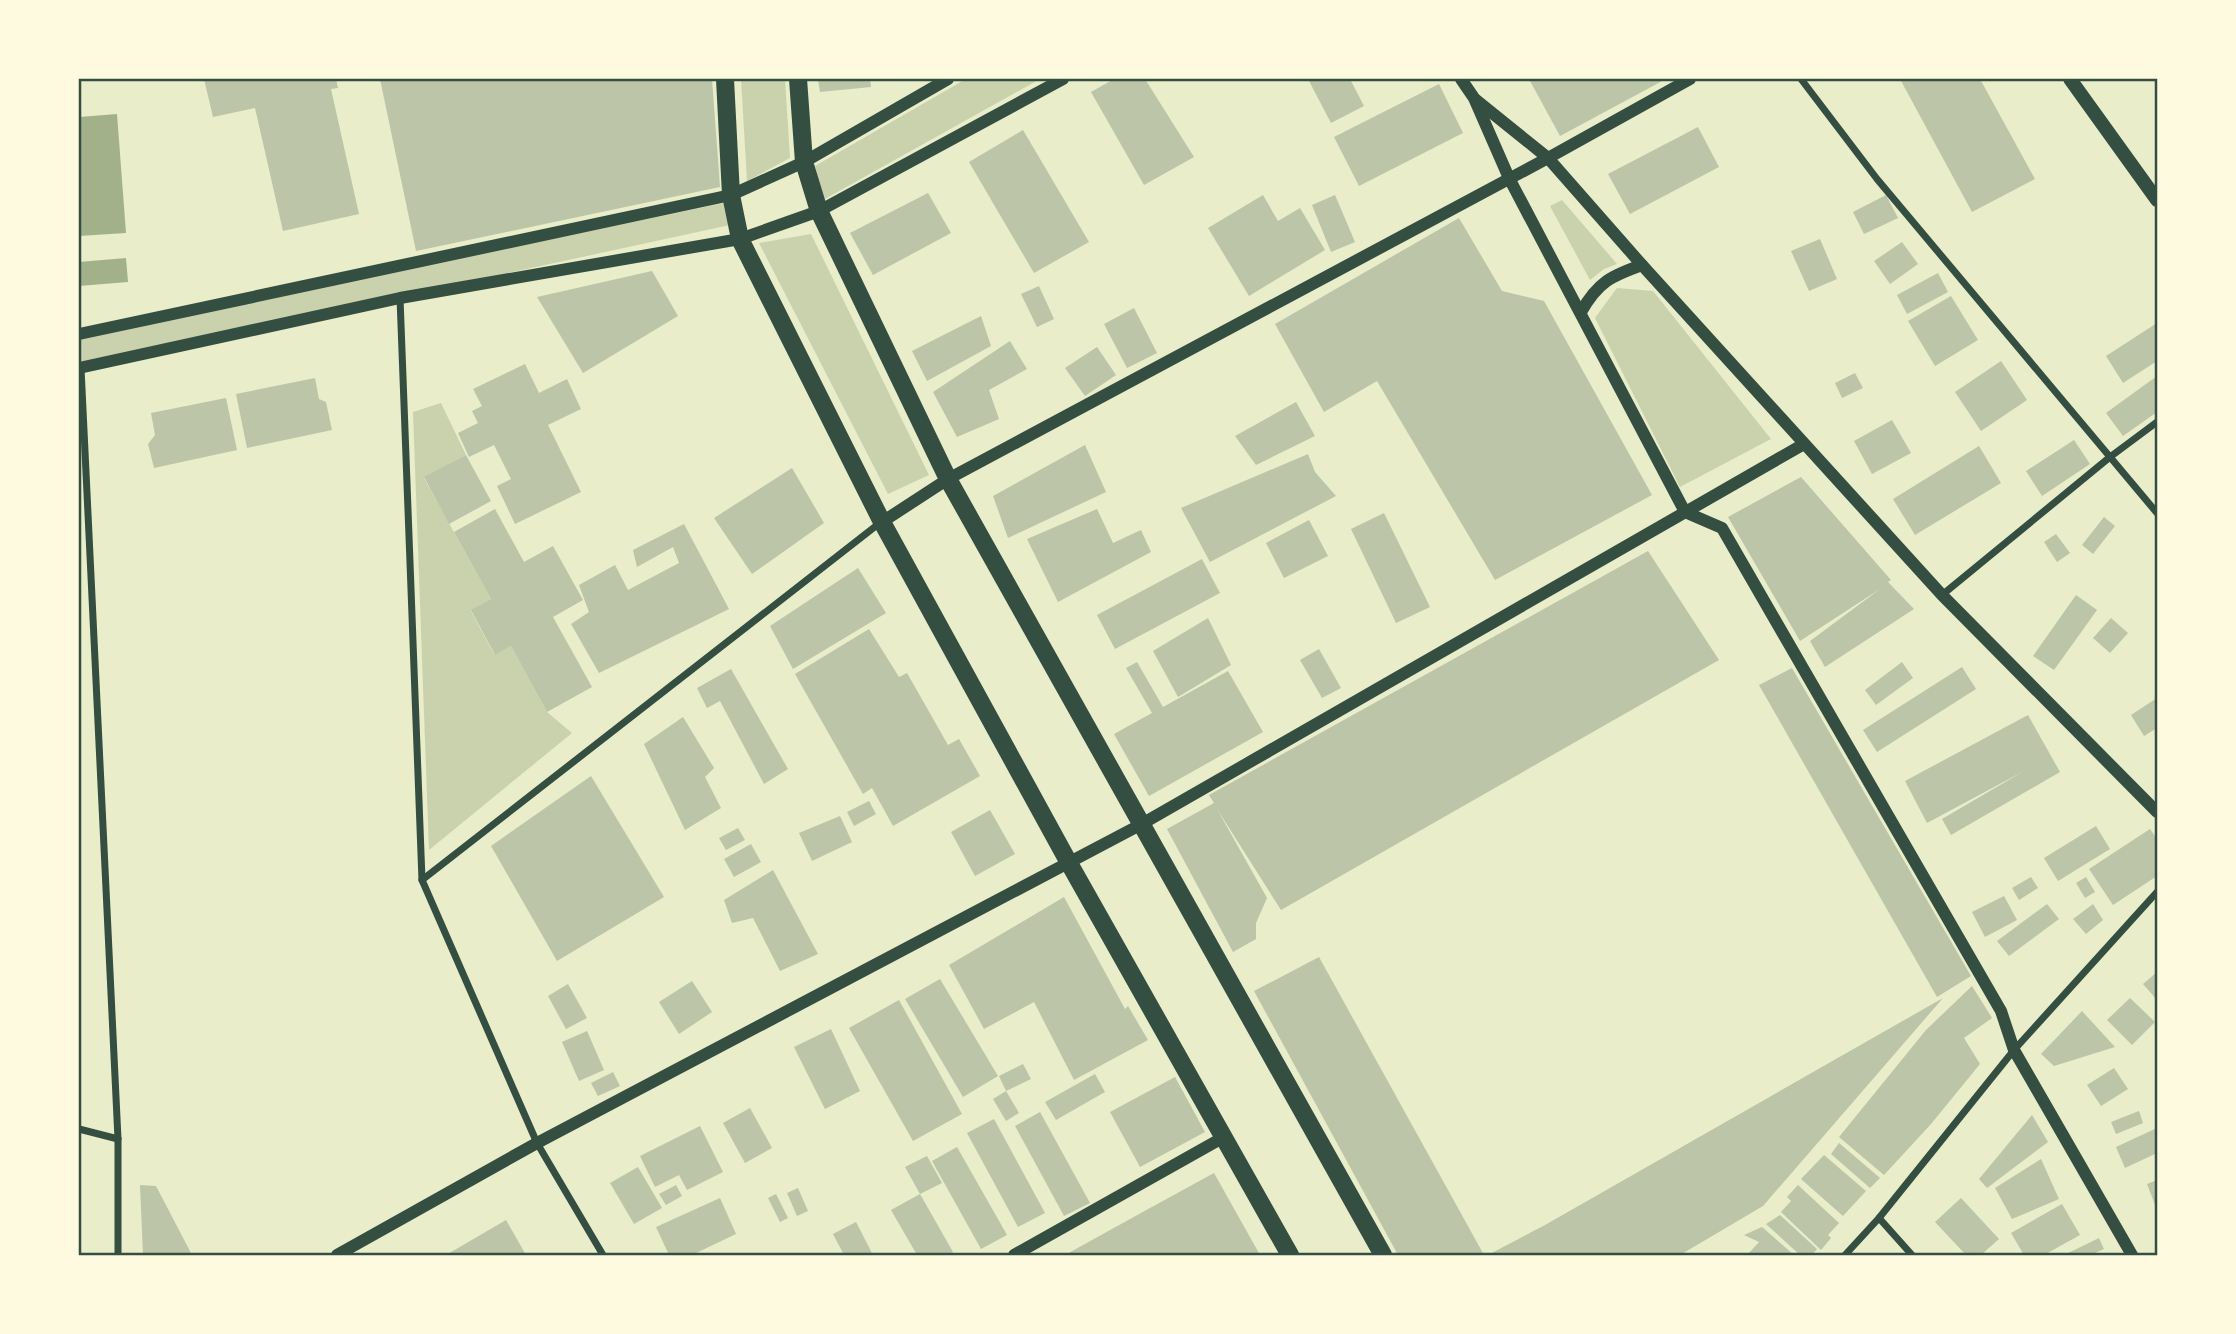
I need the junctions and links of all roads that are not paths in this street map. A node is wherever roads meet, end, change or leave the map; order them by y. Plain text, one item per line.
1 (725, 79) edge
2 (798, 79) edge
3 (948, 79) edge
4 (1063, 79) edge
5 (1461, 79) edge
6 (1690, 79) edge
7 (1801, 79) edge
8 (2070, 79) edge
9 (1474, 98) junction
10 (1548, 158) junction
11 (804, 162) junction
12 (1509, 178) junction
13 (732, 195) junction
14 (2157, 200) edge
15 (819, 211) junction
16 (740, 239) junction
17 (1642, 265) junction
18 (400, 298) junction
19 (1581, 312) junction
20 (79, 334) edge
21 (80, 368) edge
22 (2157, 422) edge
23 (1804, 444) junction
24 (2110, 457) junction
25 (948, 479) junction
26 (1685, 512) junction
27 (2157, 513) edge
28 (882, 522) junction
29 (1942, 595) junction
30 (2157, 812) edge
31 (1140, 825) junction
32 (1069, 863) junction
33 (422, 880) junction
34 (2157, 892) edge
35 (2014, 1050) junction
36 (79, 1129) edge
37 (1224, 1137) junction
38 (118, 1139) junction
39 (537, 1143) junction
40 (1879, 1218) junction
41 (118, 1255) edge
42 (337, 1255) edge
43 (603, 1255) edge
44 (1014, 1255) edge
45 (1290, 1255) edge
46 (1384, 1255) edge
47 (1845, 1255) edge
48 (1912, 1255) edge
49 (2132, 1255) edge

1 - 13 main road
2 - 11 main road
3 - 11 street
4 - 15 street
5 - 9 street
6 - 10 street
7 - 24 street
8 - 14 main road
9 - 10 street
9 - 12 street
10 - 12 street
10 - 17 street
11 - 13 street
11 - 15 main road
12 - 19 street
12 - 25 street
13 - 16 main road
13 - 20 street
15 - 16 street
15 - 25 main road
16 - 18 street
16 - 28 main road
17 - 19 street
17 - 23 street
18 - 21 street
18 - 33 street
19 - 26 street
21 - 38 street
22 - 24 street
23 - 26 street
23 - 29 street
24 - 27 street
24 - 29 street
25 - 28 street
25 - 31 main road
26 - 31 street
26 - 35 street
28 - 32 main road
28 - 33 street
29 - 30 street
31 - 32 street
31 - 46 main road
32 - 37 main road
32 - 39 street
33 - 39 street
34 - 35 street
35 - 40 street
35 - 49 street
36 - 38 street
37 - 44 street
37 - 45 main road
38 - 41 street
39 - 42 street
39 - 43 street
40 - 47 street
40 - 48 street

